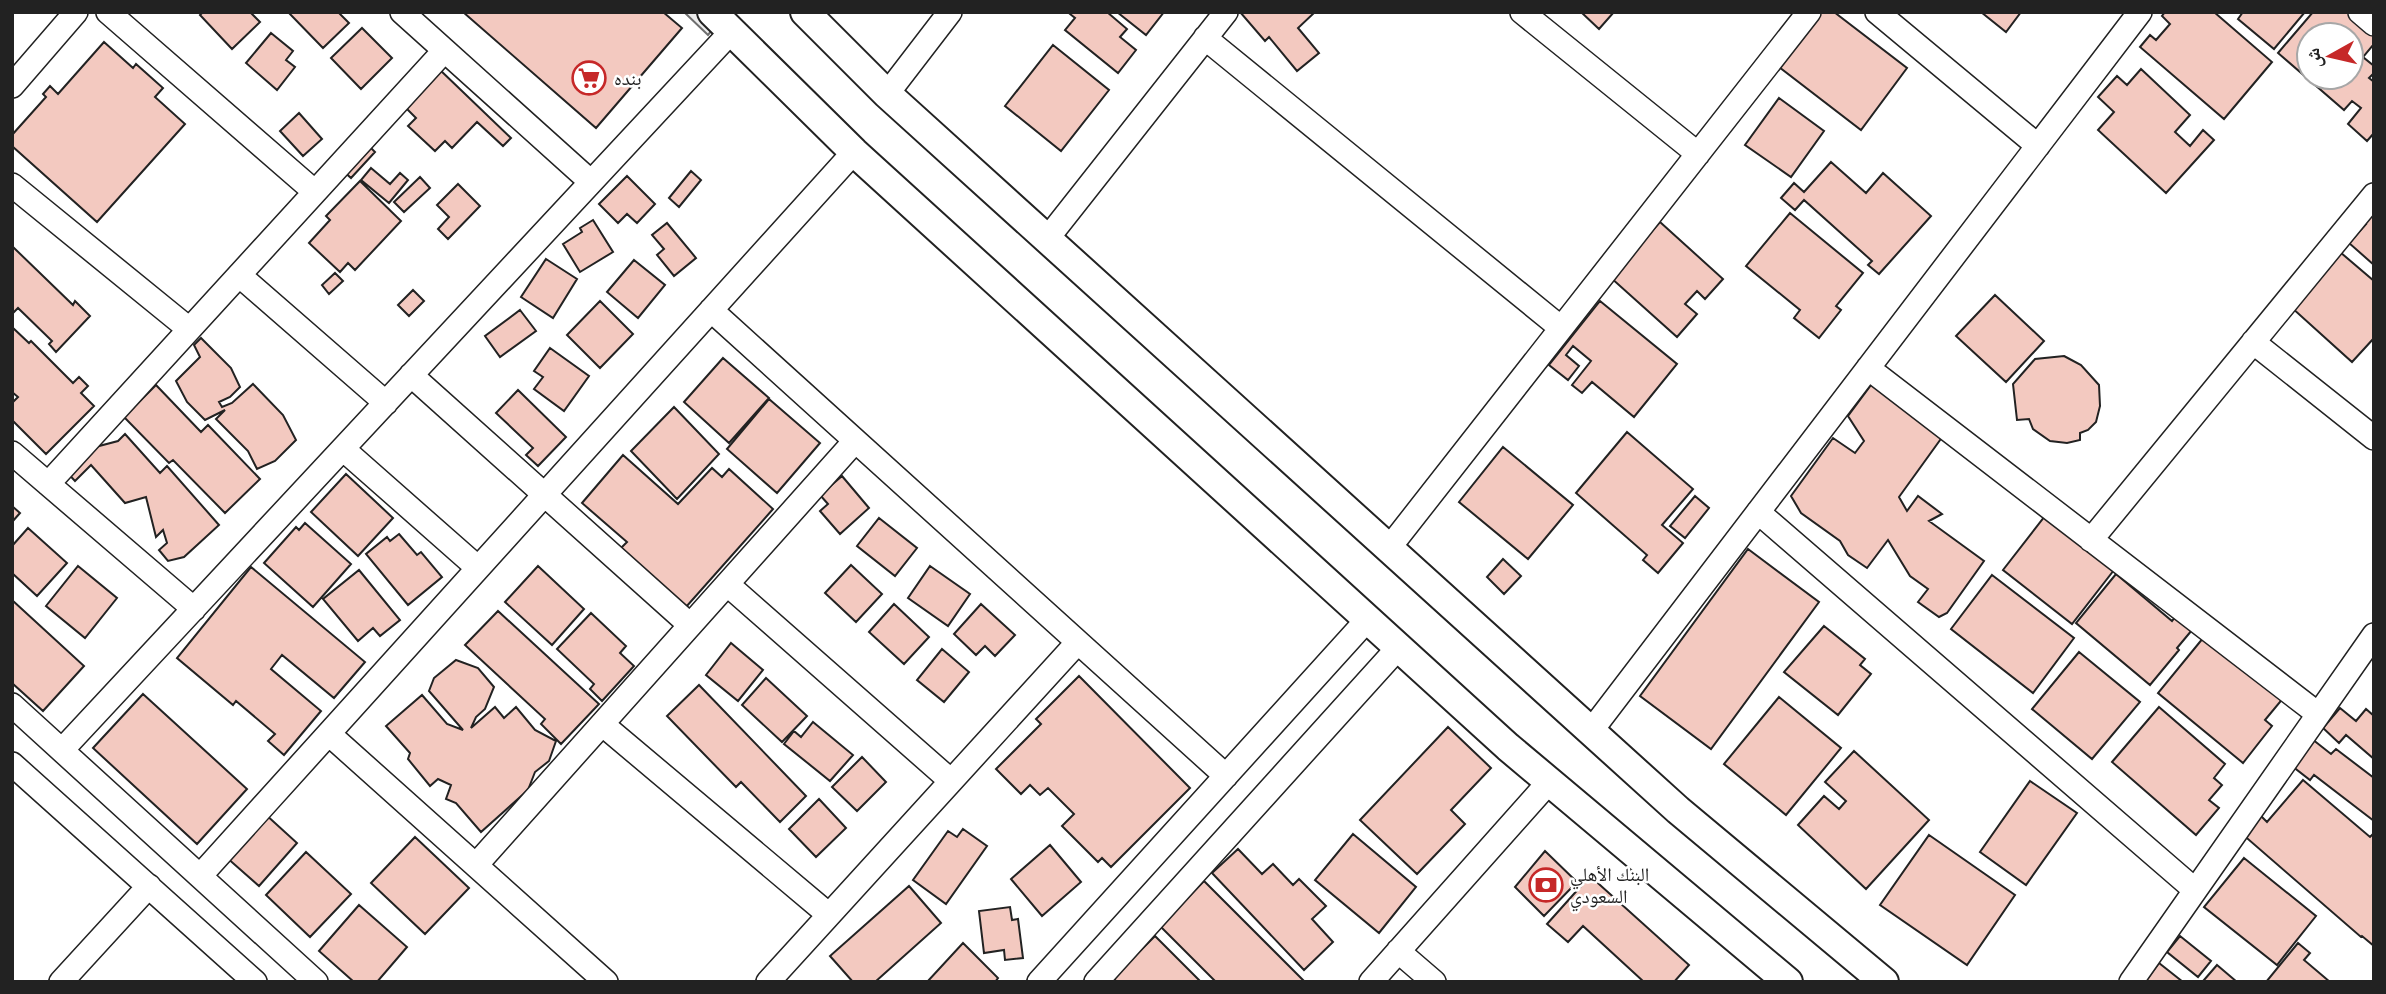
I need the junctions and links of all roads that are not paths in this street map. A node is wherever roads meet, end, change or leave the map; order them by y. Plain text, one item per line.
1 (76, 12) edge
2 (108, 12) edge
3 (402, 12) edge
4 (805, 12) edge
5 (950, 12) edge
6 (1226, 12) edge
7 (1522, 12) edge
8 (1809, 12) edge
9 (1877, 12) edge
10 (2140, 12) edge
11 (2360, 12) edge
12 (721, 22) edge
13 (2374, 24) edge
14 (1205, 38) junction
15 (444, 51) junction
16 (12, 86) edge
17 (887, 94) junction
18 (2038, 146) junction
19 (854, 152) junction
20 (1698, 154) junction
21 (591, 182) junction
22 (12, 185) edge
23 (316, 192) junction
24 (2374, 195) edge
25 (1047, 239) junction
26 (239, 275) junction
27 (711, 310) junction
28 (1561, 328) junction
29 (189, 329) junction
30 (2253, 342) junction
31 (1868, 368) junction
32 (411, 375) junction
33 (386, 403) junction
34 (2374, 438) edge
35 (855, 441) junction
36 (343, 449) junction
37 (12, 453) edge
38 (48, 484) junction
39 (545, 494) junction
40 (1758, 512) junction
41 (2091, 540) junction
42 (1389, 548) junction
43 (478, 568) junction
44 (727, 584) junction
45 (194, 609) junction
46 (1367, 620) junction
47 (690, 625) junction
48 (2374, 635) edge
49 (1078, 642) junction
50 (1398, 648) junction
51 (12, 705) edge
52 (2318, 714) junction
53 (602, 724) junction
54 (1591, 731) junction
55 (329, 734) junction
56 (62, 750) junction
57 (12, 764) edge
58 (1226, 776) junction
59 (951, 781) junction
60 (1549, 782) junction
61 (476, 865) junction
62 (200, 876) junction
63 (149, 887) junction
64 (2195, 890) junction
65 (829, 915) junction
66 (1398, 951) junction
67 (61, 982) edge
68 (255, 982) edge
69 (316, 982) edge
70 (606, 982) edge
71 (768, 982) edge
72 (1039, 982) edge
73 (1096, 982) edge
74 (1371, 982) edge
75 (1434, 982) edge
76 (1788, 982) edge
77 (1884, 982) edge
78 (2131, 982) edge

1 - 16 street
2 - 23 street
3 - 15 street
4 - 17 main road
5 - 17 street
6 - 14 street
7 - 20 street
8 - 20 street
9 - 18 street
10 - 18 street
11 - 13 street
12 - 19 main road
12 - 21 street
14 - 25 street
14 - 28 street
15 - 21 street
15 - 23 street
17 - 25 main road
18 - 31 street
19 - 27 street
19 - 46 main road
20 - 28 street
21 - 32 street
22 - 29 street
23 - 26 street
24 - 30 street
25 - 42 main road
26 - 29 street
26 - 33 street
27 - 35 street
27 - 39 street
28 - 42 street
29 - 38 street
30 - 34 street
30 - 41 street
31 - 40 street
31 - 41 street
32 - 33 street
32 - 39 street
33 - 36 street
35 - 44 street
35 - 49 street
36 - 43 street
36 - 45 street
37 - 38 street
38 - 45 street
39 - 43 street
39 - 47 street
40 - 54 street
40 - 64 street
41 - 52 street
42 - 54 main road
43 - 55 street
44 - 47 street
44 - 59 street
45 - 56 street
46 - 50 main road
46 - 58 street
47 - 53 street
48 - 52 street
49 - 58 street
49 - 59 street
50 - 60 main road
50 - 73 street
51 - 56 street
52 - 64 street
53 - 61 street
53 - 65 street
54 - 77 main road
55 - 61 street
55 - 62 street
56 - 62 street
57 - 63 street
58 - 72 street
59 - 65 street
60 - 66 street
60 - 76 main road
61 - 70 street
62 - 69 street
63 - 67 street
63 - 68 street
64 - 78 street
65 - 71 street
66 - 74 street
66 - 75 street

